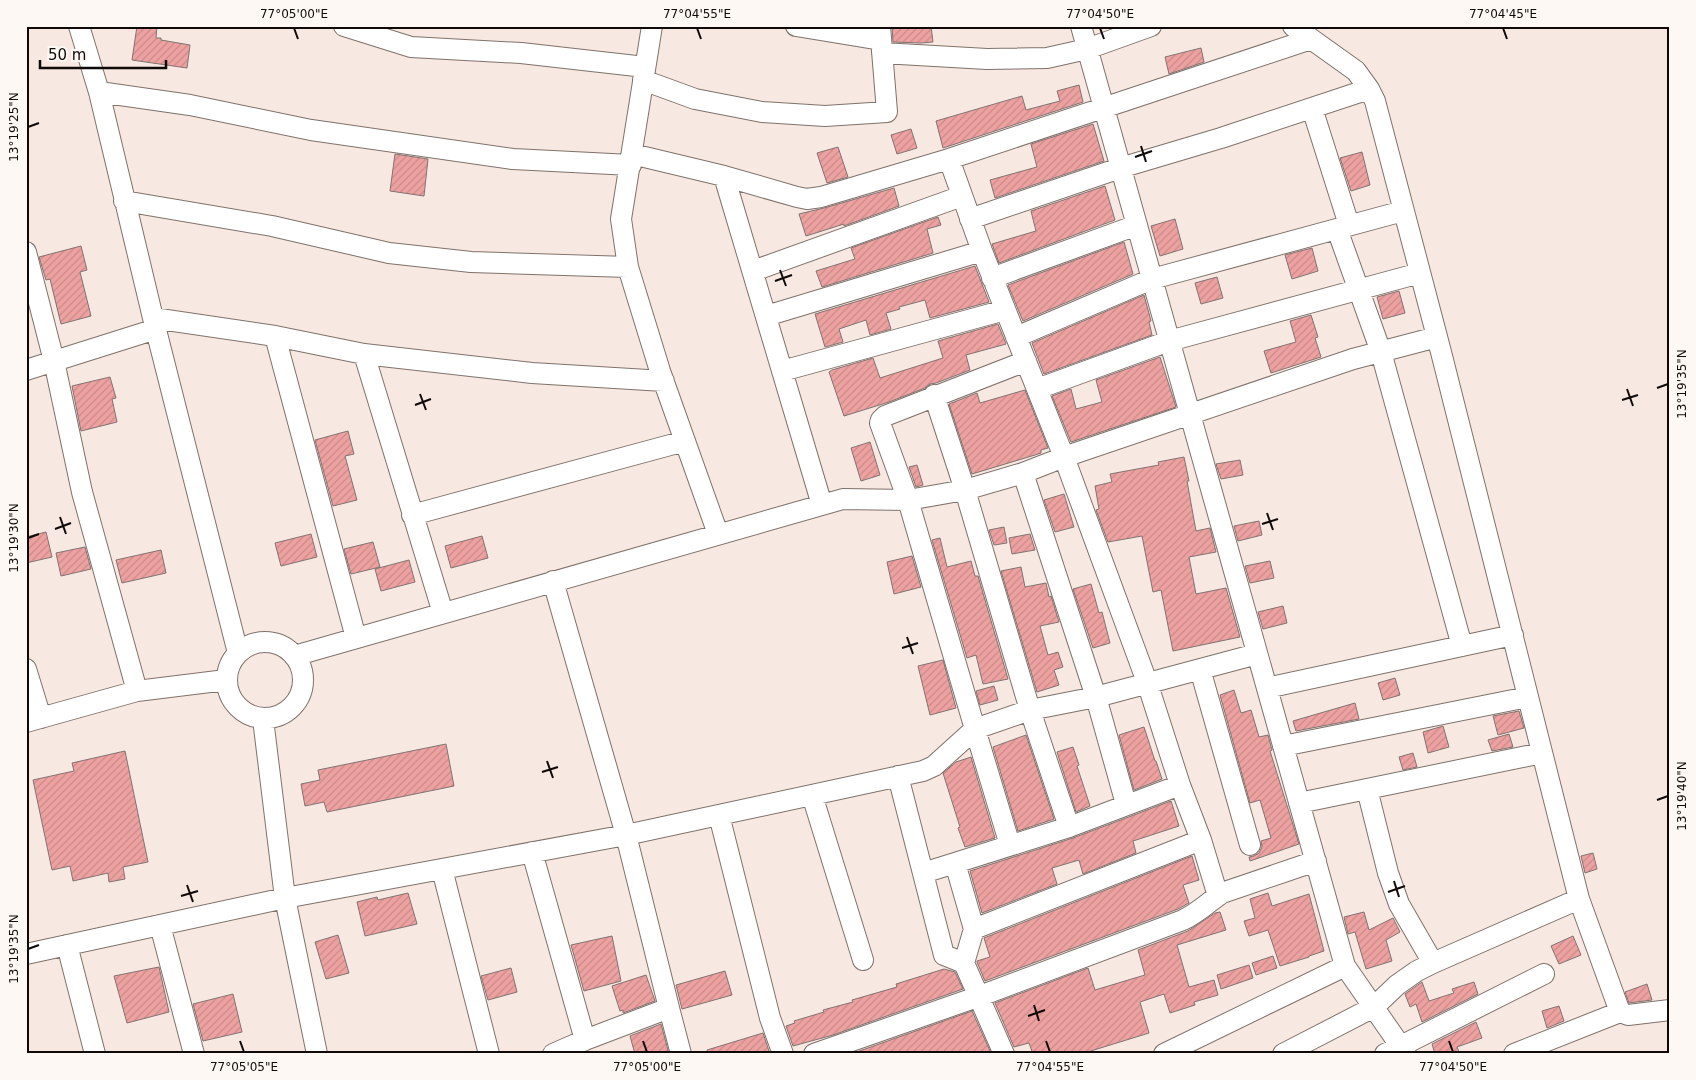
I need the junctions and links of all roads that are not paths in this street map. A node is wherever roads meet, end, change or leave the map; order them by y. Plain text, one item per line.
1 (79, 26) edge
2 (344, 26) edge
3 (652, 26) edge
4 (796, 26) edge
5 (1081, 26) edge
6 (1150, 26) edge
7 (1293, 26) edge
8 (388, 33) edge
9 (1311, 39) junction
10 (881, 40) edge
11 (1087, 48) junction
12 (644, 74) junction
13 (1369, 89) junction
14 (99, 92) junction
15 (1103, 107) junction
16 (1312, 108) junction
17 (949, 159) junction
18 (631, 160) junction
19 (1120, 168) junction
20 (724, 176) junction
21 (962, 196) junction
22 (124, 201) junction
23 (1404, 210) junction
24 (970, 219) junction
25 (1137, 225) junction
26 (1343, 227) junction
27 (982, 251) junction
28 (26, 252) edge
29 (628, 267) junction
30 (753, 271) junction
31 (1420, 273) junction
32 (992, 278) junction
33 (1152, 279) junction
34 (1359, 289) junction
35 (1005, 310) junction
36 (766, 316) junction
37 (154, 323) junction
38 (275, 336) junction
39 (1016, 337) junction
40 (1437, 337) junction
41 (1169, 341) junction
42 (1381, 352) junction
43 (364, 354) junction
44 (54, 361) junction
45 (1026, 361) junction
46 (26, 370) edge
47 (782, 371) junction
48 (664, 381) junction
49 (1037, 389) junction
50 (934, 395) junction
51 (1190, 414) junction
52 (685, 441) junction
53 (1064, 457) junction
54 (1023, 473) junction
55 (965, 490) junction
56 (908, 500) junction
57 (822, 505) junction
58 (412, 515) junction
59 (718, 534) junction
60 (553, 581) junction
61 (443, 613) junction
62 (1513, 636) junction
63 (356, 638) junction
64 (1462, 646) junction
65 (238, 653) junction
66 (1257, 654) junction
67 (294, 656) junction
68 (26, 669) edge
69 (1200, 669) junction
70 (226, 680) junction
71 (1147, 682) junction
72 (1267, 688) junction
73 (137, 691) junction
74 (1096, 697) junction
75 (1528, 697) junction
76 (1030, 710) junction
77 (263, 719) junction
78 (34, 720) edge
79 (974, 729) junction
80 (1284, 746) junction
81 (1542, 753) junction
82 (898, 776) junction
83 (1180, 785) junction
84 (1367, 789) junction
85 (812, 795) junction
86 (1299, 802) junction
87 (1126, 804) junction
88 (719, 815) junction
89 (1069, 827) junction
90 (626, 835) junction
91 (1201, 840) junction
92 (1010, 845) junction
93 (1250, 845) dead end
94 (532, 852) junction
95 (1316, 861) junction
96 (955, 863) junction
97 (442, 869) junction
98 (923, 873) junction
99 (1218, 896) junction
100 (285, 898) junction
101 (1579, 899) junction
102 (160, 925) junction
103 (974, 929) junction
104 (68, 945) junction
105 (26, 954) edge
106 (862, 960) dead end
107 (964, 963) junction
108 (1433, 963) junction
109 (1345, 966) junction
110 (1544, 974) dead end
111 (980, 996) junction
112 (1374, 1007) junction
113 (669, 1008) junction
114 (1670, 1010) edge
115 (1620, 1012) junction
116 (585, 1040) junction
117 (1397, 1051) edge
118 (312, 1052) edge
119 (95, 1054) edge
120 (194, 1054) edge
121 (489, 1054) edge
122 (553, 1054) edge
123 (681, 1054) edge
124 (783, 1054) edge
125 (814, 1054) edge
126 (1004, 1054) edge
127 (1164, 1054) edge
128 (1283, 1054) edge
129 (1514, 1054) edge

1 - 14 street
2 - 8 street
3 - 12 street
4 - 10 street
5 - 11 street
6 - 11 street
7 - 9 street
8 - 12 street
9 - 13 street
9 - 15 street
10 - 11 street
10 - 12 street
11 - 15 street
12 - 18 street
13 - 16 street
13 - 23 street
14 - 18 street
14 - 22 street
15 - 17 street
15 - 19 street
16 - 19 street
16 - 26 street
17 - 20 street
17 - 21 street
18 - 20 street
18 - 29 street
19 - 24 street
19 - 25 street
20 - 30 street
21 - 24 street
21 - 30 street
22 - 29 street
22 - 37 street
23 - 26 street
23 - 31 street
24 - 27 street
25 - 32 street
25 - 33 street
26 - 33 street
26 - 34 street
27 - 32 street
27 - 36 street
28 - 44 street
29 - 48 street
30 - 36 street
31 - 34 street
31 - 40 street
32 - 35 street
33 - 39 street
33 - 41 street
34 - 41 street
34 - 42 street
35 - 39 street
35 - 47 street
36 - 47 street
37 - 38 street
37 - 44 street
37 - 65 street
38 - 43 street
38 - 63 street
39 - 45 street
40 - 42 street
40 - 62 street
41 - 49 street
41 - 51 street
42 - 51 street
42 - 64 street
43 - 48 street
43 - 58 street
44 - 46 street
44 - 73 street
45 - 49 street
45 - 50 street
47 - 57 street
48 - 52 street
49 - 53 street
50 - 55 street
50 - 56 street
51 - 53 street
51 - 66 street
52 - 58 street
52 - 59 street
53 - 54 street
53 - 71 street
54 - 55 street
54 - 74 street
55 - 56 street
55 - 76 street
56 - 57 street
56 - 79 street
57 - 59 street
58 - 61 street
59 - 60 street
60 - 61 street
60 - 90 street
61 - 63 street
62 - 64 street
62 - 75 street
63 - 67 street
64 - 72 street
65 - 67 street
65 - 70 street
66 - 69 street
66 - 72 street
67 - 77 street
68 - 78 street
69 - 71 street
69 - 93 street
70 - 73 street
70 - 77 street
71 - 74 street
71 - 83 street
72 - 80 street
73 - 78 street
74 - 76 street
74 - 87 street
75 - 80 street
75 - 81 street
76 - 79 street
76 - 89 street
77 - 100 street
79 - 82 street
79 - 92 street
80 - 86 street
81 - 84 street
81 - 101 street
82 - 85 street
82 - 98 street
83 - 87 street
83 - 91 street
84 - 86 street
84 - 108 street
85 - 88 street
85 - 106 street
86 - 95 street
87 - 89 street
88 - 90 street
88 - 124 street
89 - 92 street
90 - 94 street
90 - 113 street
91 - 99 street
91 - 103 street
92 - 96 street
94 - 97 street
94 - 116 street
95 - 99 street
95 - 109 street
96 - 98 street
96 - 103 street
97 - 100 street
97 - 121 street
98 - 107 street
99 - 111 street
100 - 102 street
100 - 118 street
101 - 108 street
101 - 115 street
102 - 104 street
102 - 120 street
103 - 107 street
104 - 105 street
104 - 119 street
107 - 111 street
108 - 112 street
109 - 112 street
109 - 127 street
110 - 117 street
111 - 125 street
111 - 126 street
112 - 117 street
112 - 128 street
113 - 116 street
113 - 123 street
114 - 115 street
115 - 129 street
116 - 122 street

